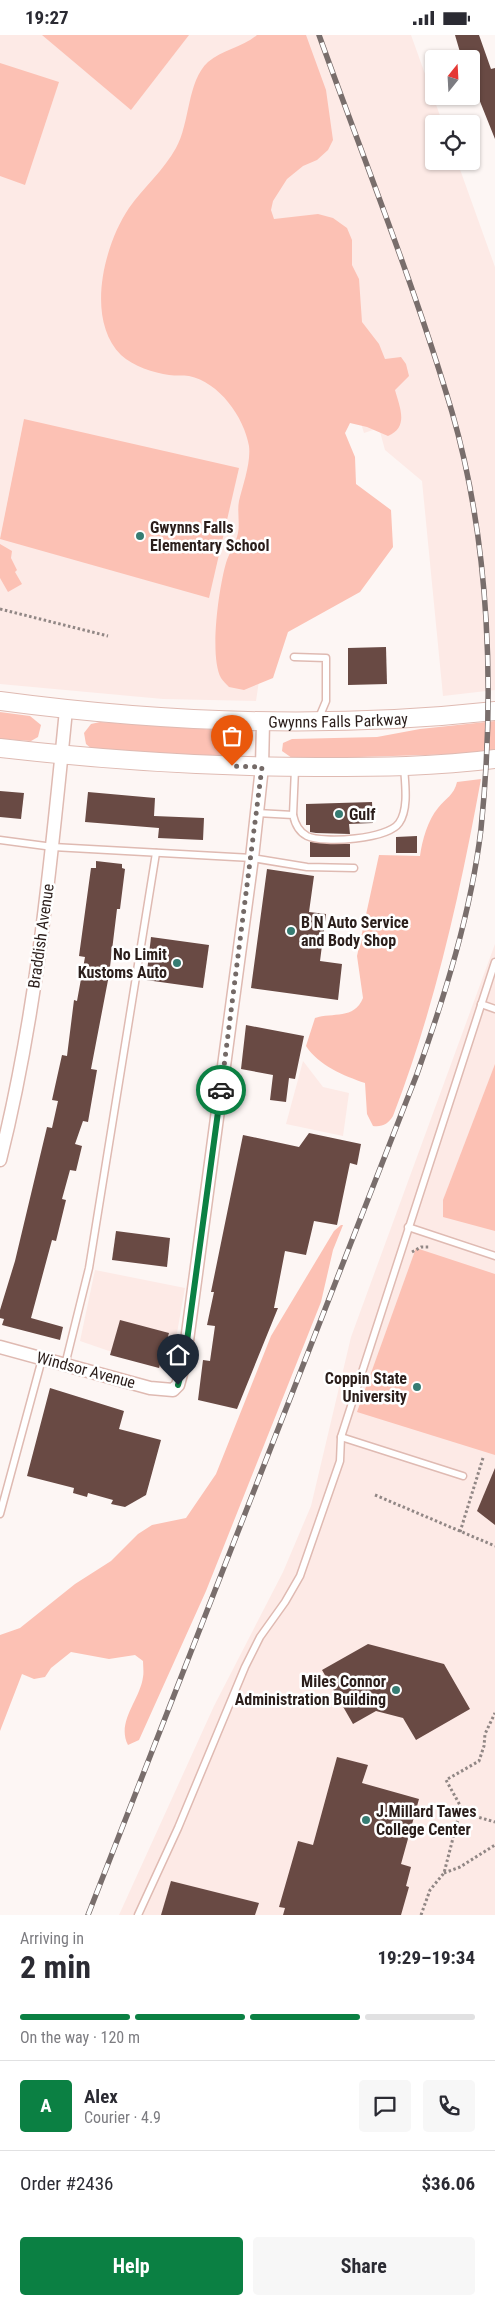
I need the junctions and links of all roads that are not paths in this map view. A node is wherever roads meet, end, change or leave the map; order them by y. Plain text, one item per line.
1 (294, 657) dead end
2 (0, 701) edge
3 (66, 710) junction
4 (495, 711) edge
5 (318, 721) junction
6 (263, 722) junction
7 (0, 748) edge
8 (62, 755) junction
9 (495, 759) edge
10 (404, 766) junction
11 (262, 767) junction
12 (296, 767) junction
13 (257, 813) junction
14 (293, 815) junction
15 (0, 840) edge
16 (52, 847) junction
17 (156, 853) junction
18 (252, 857) junction
19 (354, 867) dead end
20 (495, 962) edge
21 (481, 1004) junction
22 (495, 1009) edge
23 (0, 1160) edge
24 (408, 1227) junction
25 (495, 1256) edge
26 (0, 1347) edge
27 (42, 1359) junction
28 (65, 1365) junction
29 (342, 1437) junction
30 (463, 1476) dead end
31 (0, 1514) edge
32 (138, 1915) edge

1 - 5 lane
2 - 3 main road, Gwynns Falls Parkway
3 - 6 main road, Gwynns Falls Parkway
3 - 8 street, Braddish Avenue
4 - 5 main road, Gwynns Falls Parkway
5 - 6 main road, Gwynns Falls Parkway
6 - 11 street
7 - 8 main road
8 - 11 main road
8 - 16 street, Braddish Avenue
9 - 10 main road
10 - 12 main road
10 - 14 lane
11 - 12 main road
11 - 13 street
12 - 14 lane
13 - 14 lane
13 - 18 street
15 - 16 lane
16 - 17 lane
16 - 23 street, Braddish Avenue
17 - 18 lane
17 - 28 lane
18 - 19 lane
18 - 28 street, Windsor Avenue
20 - 21 lane
21 - 22 lane
21 - 24 lane
24 - 25 lane
24 - 29 lane
26 - 27 street, Windsor Avenue
27 - 28 street, Windsor Avenue
27 - 31 lane
29 - 30 lane
29 - 32 lane

